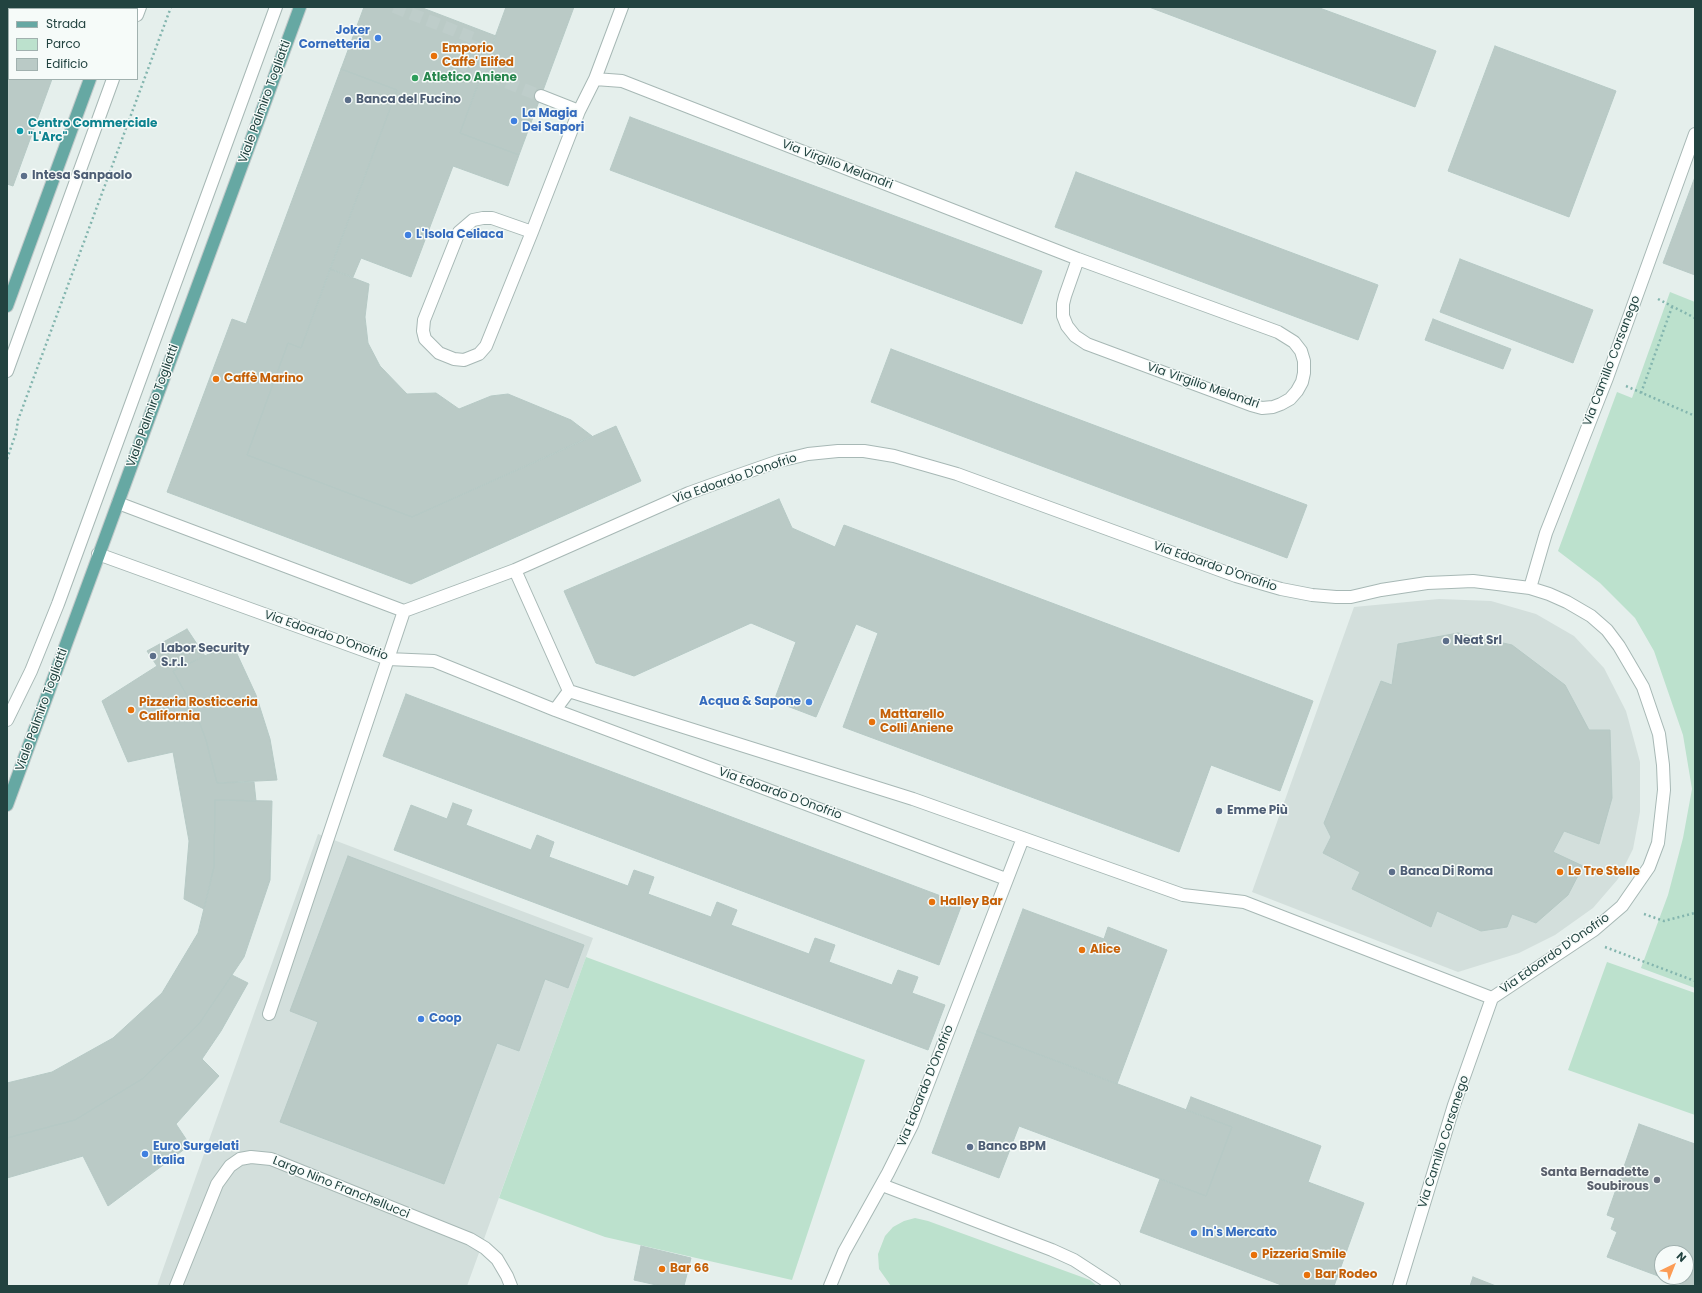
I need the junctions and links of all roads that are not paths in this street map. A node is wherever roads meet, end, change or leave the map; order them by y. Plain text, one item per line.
1 (276, 7) edge
2 (300, 7) edge
3 (622, 7) edge
4 (595, 79) junction
5 (90, 80) edge
6 (113, 80) edge
7 (541, 96) tunnel mouth
8 (579, 111) junction
9 (1695, 134) edge
10 (532, 232) junction
11 (1078, 259) junction
12 (8, 301) edge
13 (7, 370) edge
14 (118, 503) junction
15 (98, 554) junction
16 (515, 570) junction
17 (1530, 588) junction
18 (404, 611) junction
19 (388, 659) junction
20 (569, 691) junction
21 (555, 710) junction
22 (7, 720) edge
23 (7, 805) edge
24 (1023, 838) junction
25 (1006, 878) junction
26 (1492, 998) junction
27 (269, 1014) dead end
28 (882, 1185) junction
29 (176, 1286) edge
30 (511, 1286) edge
31 (830, 1286) edge
32 (1114, 1286) edge
33 (1398, 1286) edge

1 - 22 street, Viale Palmiro Togliatti
2 - 14 main road, Viale Palmiro Togliatti
3 - 4 street
4 - 8 street
4 - 11 street, Via Virgilio Melandri
5 - 12 main road
6 - 13 street
7 - 8 street
8 - 10 street
9 - 17 street, Via Camillo Corsanego
10 - 10 street
11 - 11 street, Via Virgilio Melandri
14 - 15 main road, Viale Palmiro Togliatti
14 - 18 street
15 - 19 street, Via Edoardo D'Onofrio
15 - 23 main road, Viale Palmiro Togliatti
16 - 17 street, Via Edoardo D'Onofrio
16 - 18 street, Via Edoardo D'Onofrio
16 - 20 street
17 - 26 street, Via Edoardo D'Onofrio
18 - 19 street
19 - 21 street, Via Edoardo D'Onofrio
19 - 27 street
20 - 21 street
20 - 24 street, Via Edoardo D'Onofrio
21 - 25 street, Via Edoardo D'Onofrio
24 - 25 street, Via Edoardo D'Onofrio
24 - 26 street, Via Edoardo D'Onofrio
25 - 28 street, Via Edoardo D'Onofrio
26 - 33 street, Via Camillo Corsanego
28 - 31 street, Via Edoardo D'Onofrio
28 - 32 street
29 - 30 street, Largo Nino Franchellucci

